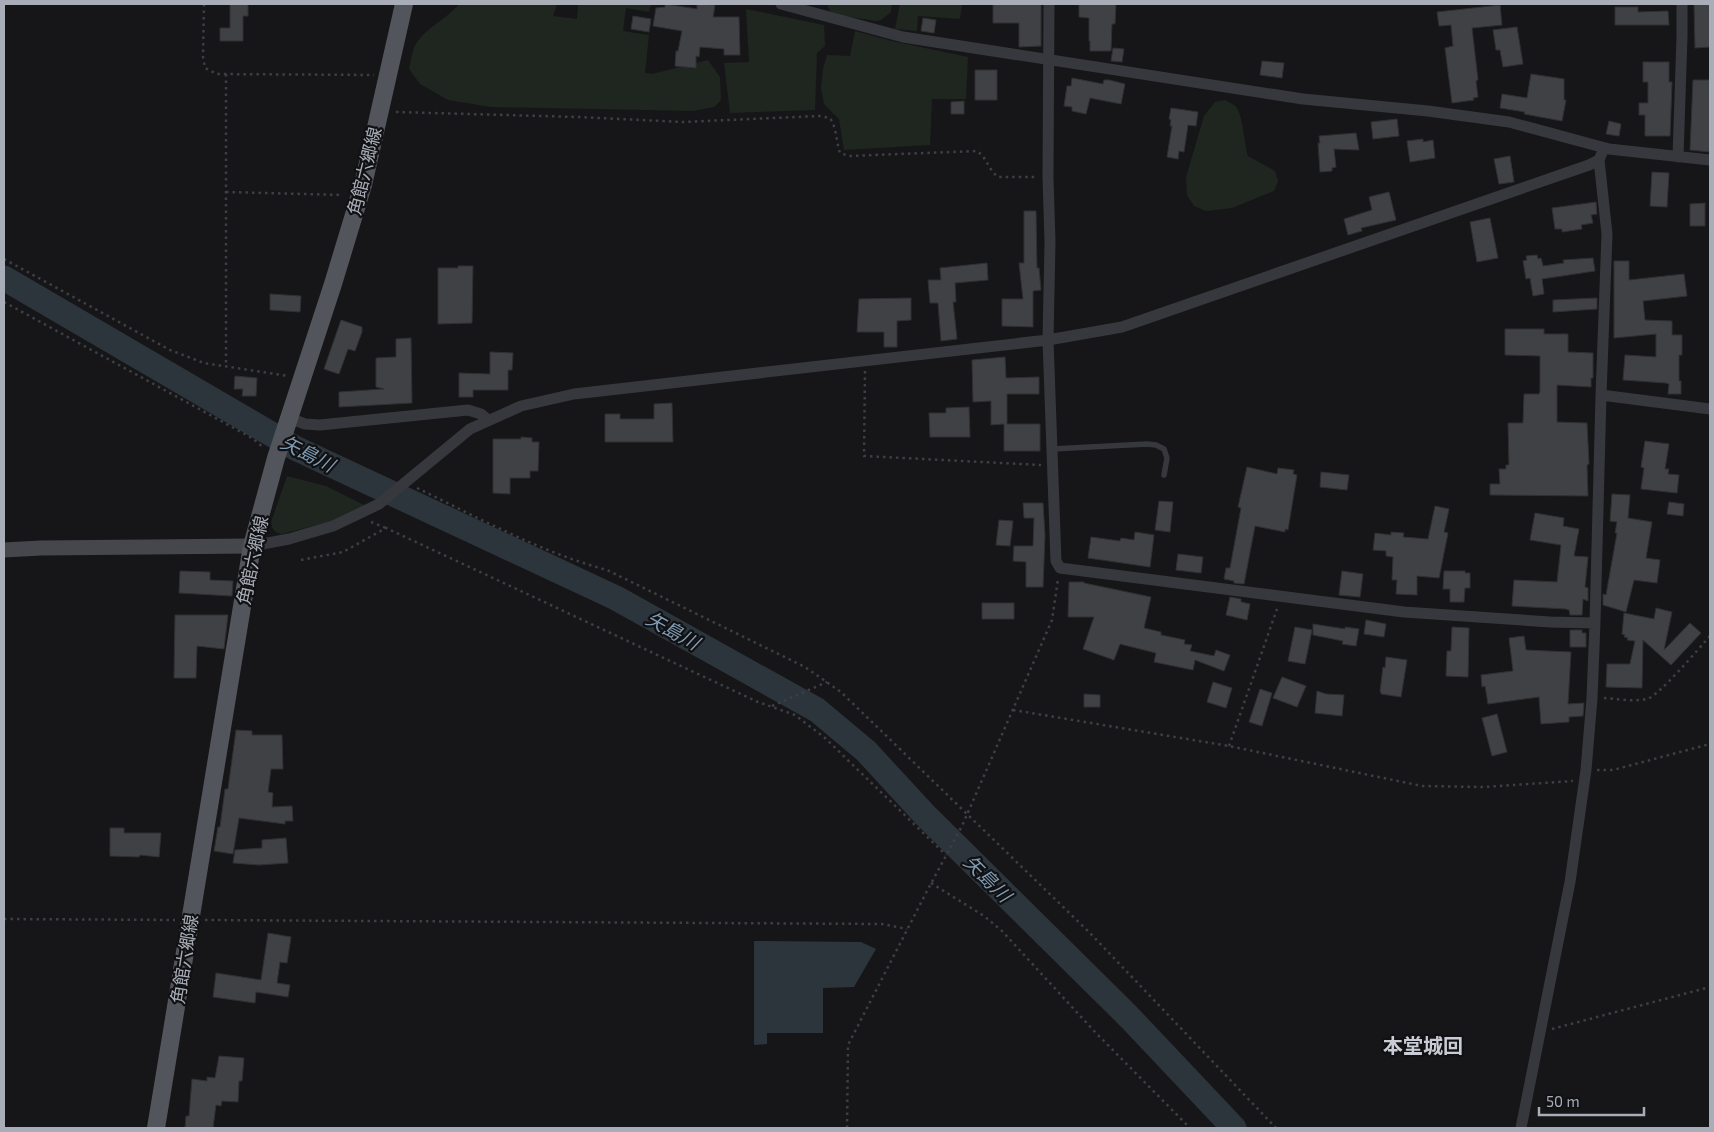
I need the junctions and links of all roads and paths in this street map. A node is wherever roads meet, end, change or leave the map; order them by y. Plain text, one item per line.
1 (204, 4) edge
2 (404, 4) edge
3 (781, 4) edge
4 (1049, 4) edge
5 (1682, 4) edge
6 (1050, 59) junction
7 (226, 74) junction
8 (388, 75) junction
9 (379, 112) junction
10 (1604, 148) junction
11 (1678, 157) junction
12 (1599, 160) junction
13 (1710, 160) edge
14 (1048, 177) junction
15 (226, 192) junction
16 (360, 195) junction
17 (4, 259) edge
18 (4, 302) edge
19 (1048, 340) junction
20 (866, 360) junction
21 (226, 366) junction
22 (302, 378) junction
23 (1600, 395) junction
24 (1710, 409) edge
25 (488, 420) junction
26 (288, 422) junction
27 (1052, 449) junction
28 (278, 454) junction
29 (1053, 465) junction
30 (1164, 475) dead end
31 (403, 483) junction
32 (252, 546) junction
33 (4, 550) edge
34 (301, 560) dead end
35 (1060, 568) junction
36 (1282, 596) junction
37 (1595, 623) junction
38 (1710, 636) edge
39 (827, 682) junction
40 (1592, 698) junction
41 (771, 706) junction
42 (1013, 710) junction
43 (1710, 744) edge
44 (1229, 746) junction
45 (1585, 776) junction
46 (967, 815) junction
47 (946, 855) junction
48 (931, 883) junction
49 (4, 919) edge
50 (190, 920) junction
51 (908, 929) junction
52 (1710, 987) edge
53 (1540, 1032) junction
54 (156, 1128) edge
55 (847, 1128) edge
56 (1190, 1128) edge
57 (1276, 1128) edge
58 (1522, 1128) edge

1 - 7 path
2 - 8 main road, 角館六郷線
3 - 6 street
4 - 6 street
5 - 11 street
6 - 10 street
6 - 14 street
7 - 8 path
7 - 15 path
8 - 9 main road, 角館六郷線
9 - 14 path
9 - 16 main road, 角館六郷線
10 - 11 street
10 - 12 street
11 - 13 street
12 - 19 street
12 - 23 street
14 - 19 street
15 - 16 path
15 - 21 path
16 - 22 main road, 角館六郷線
17 - 21 path
18 - 28 path
19 - 20 street
19 - 27 street
20 - 25 street
20 - 29 path
21 - 22 path
22 - 26 main road, 角館六郷線
23 - 24 street
23 - 37 street
25 - 26 street
25 - 31 street
26 - 28 main road, 角館六郷線
27 - 29 street
27 - 30 lane
28 - 32 main road, 角館六郷線
29 - 35 street
31 - 32 street
31 - 39 path
32 - 33 street
32 - 50 main road, 角館六郷線
34 - 41 path
35 - 36 street
35 - 42 path
36 - 37 street
36 - 44 path
37 - 40 street
38 - 40 path
39 - 41 path
39 - 46 path
40 - 45 street
41 - 47 path
42 - 44 path
42 - 46 path
43 - 45 path
44 - 45 path
45 - 53 street
46 - 47 path
46 - 57 path
47 - 48 path
48 - 51 path
48 - 56 path
49 - 50 path
50 - 51 path
50 - 54 main road, 角館六郷線
51 - 55 path
52 - 53 path
53 - 58 street

